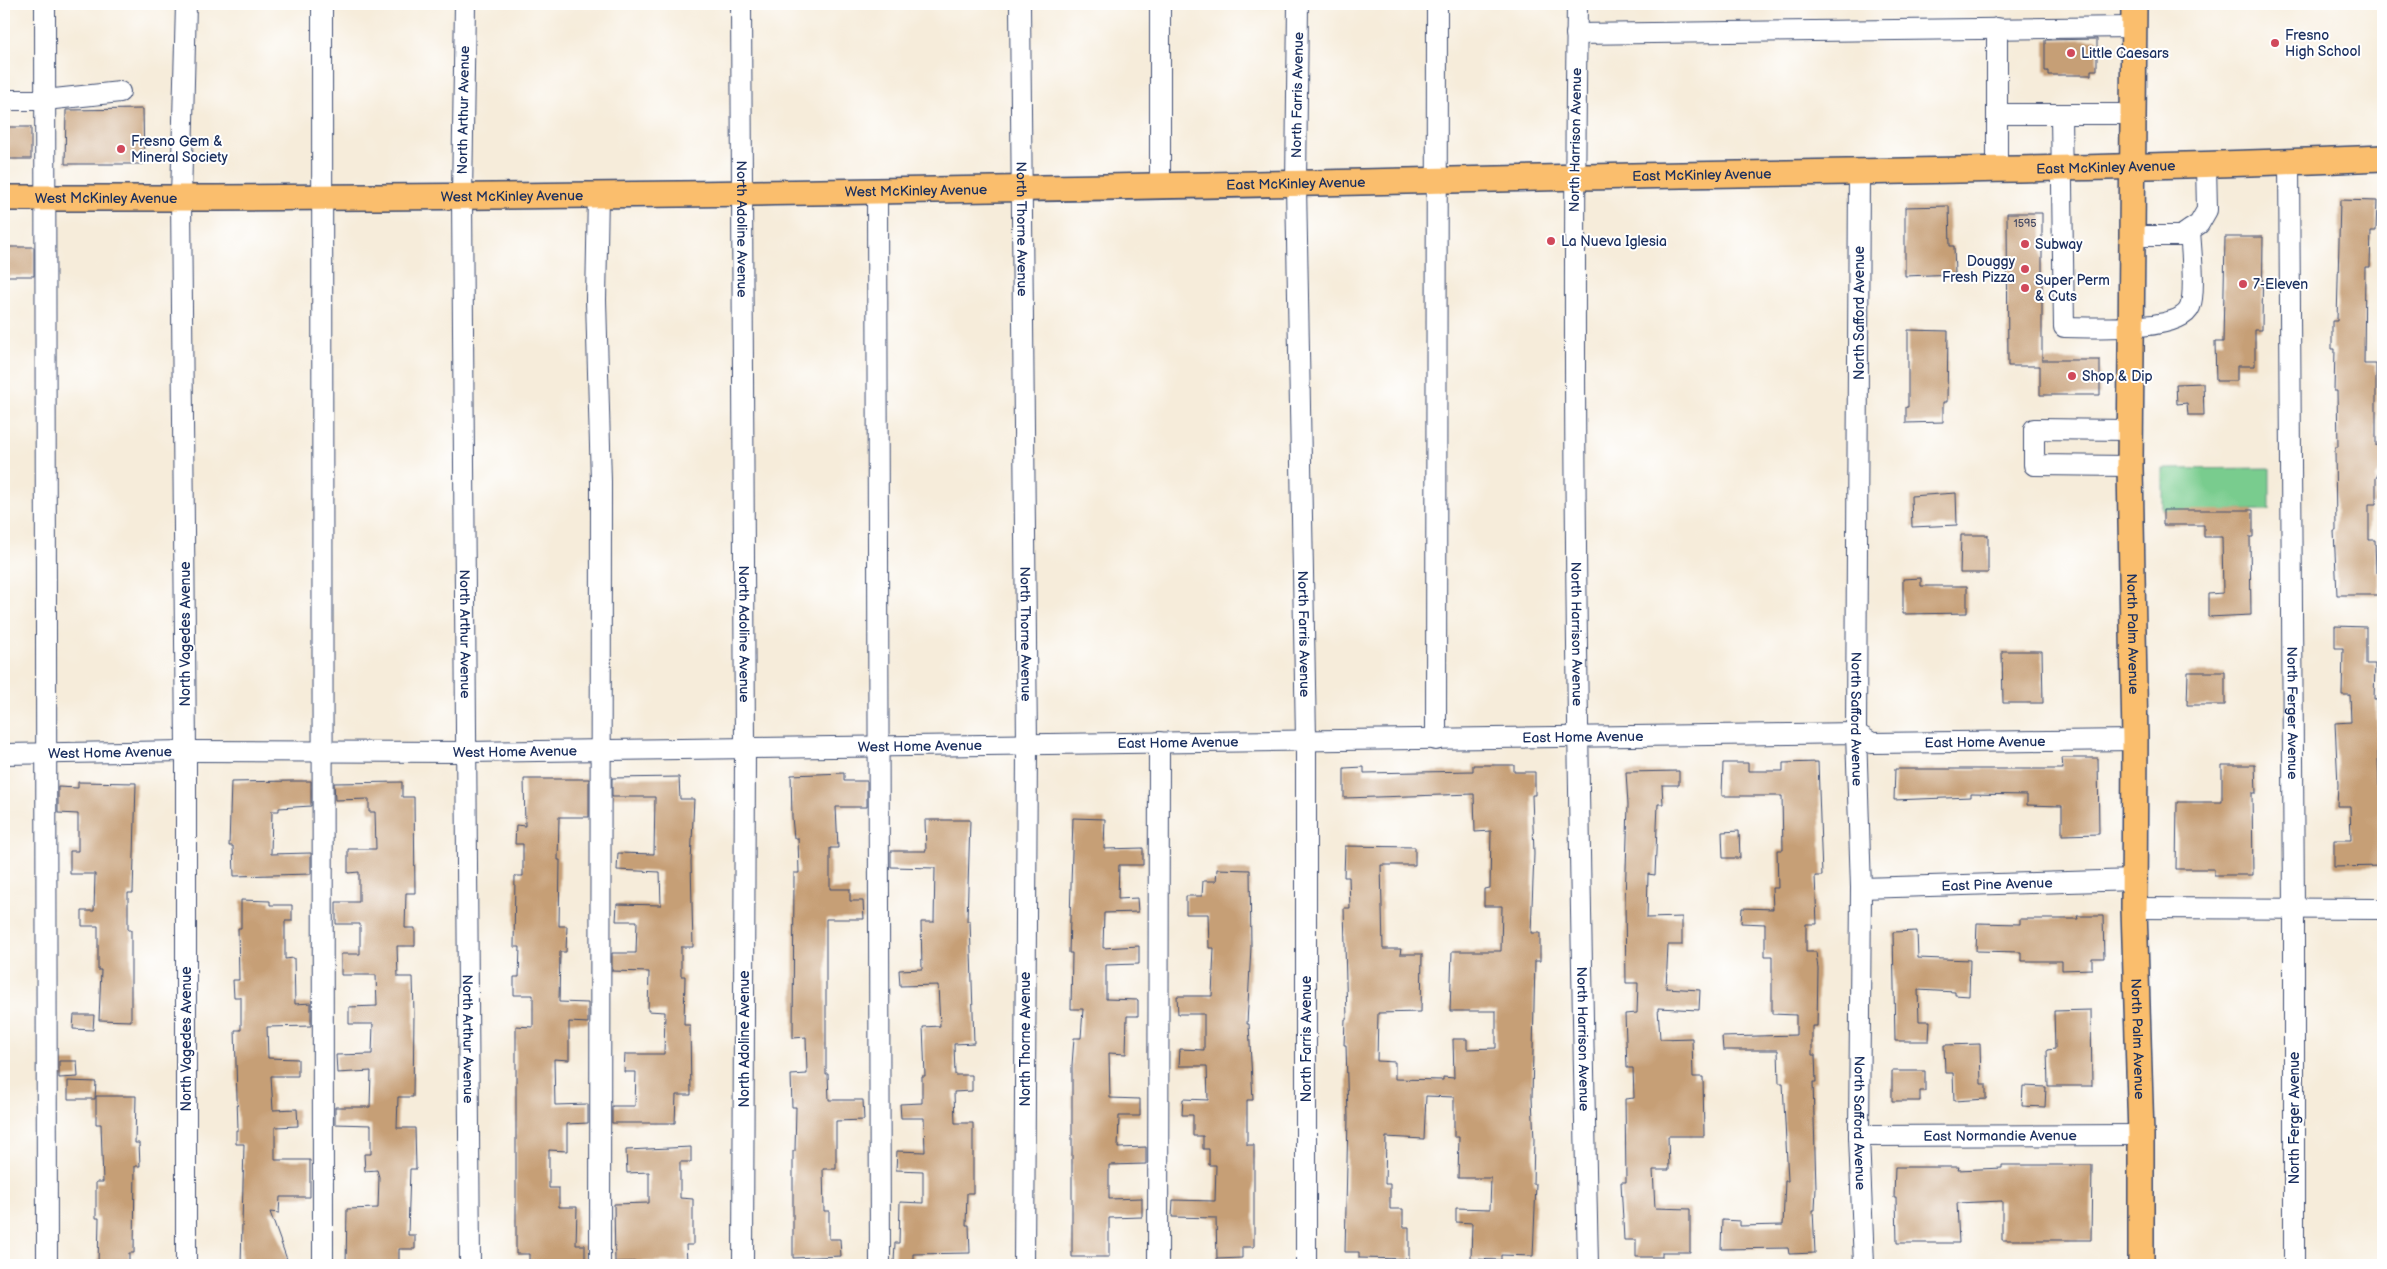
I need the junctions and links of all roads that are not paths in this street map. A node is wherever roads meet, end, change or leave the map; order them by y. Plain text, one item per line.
1 (44, 4) edge
2 (186, 4) edge
3 (322, 4) edge
4 (465, 4) edge
5 (741, 4) edge
6 (1020, 4) edge
7 (1160, 4) edge
8 (1298, 4) edge
9 (1437, 4) edge
10 (1577, 4) edge
11 (2134, 16) edge
12 (1997, 28) junction
13 (1576, 34) junction
14 (120, 92) dead end
15 (4, 100) edge
16 (44, 100) junction
17 (1997, 114) junction
18 (2134, 114) junction
19 (2061, 115) junction
20 (2383, 158) edge
21 (2289, 162) junction
22 (2206, 164) junction
23 (2134, 167) junction
24 (2062, 168) junction
25 (1997, 169) junction
26 (1859, 171) junction
27 (1574, 177) junction
28 (1437, 181) junction
29 (1296, 185) junction
30 (1160, 187) junction
31 (1020, 189) junction
32 (876, 190) junction
33 (741, 192) junction
34 (598, 194) junction
35 (462, 196) junction
36 (322, 197) junction
37 (4, 198) edge
38 (46, 198) junction
39 (182, 198) junction
40 (2190, 230) junction
41 (2133, 236) junction
42 (2132, 327) junction
43 (2130, 430) junction
44 (2130, 466) junction
45 (1856, 733) junction
46 (1576, 735) junction
47 (1306, 738) junction
48 (1436, 740) junction
49 (2135, 740) junction
50 (1159, 742) junction
51 (1027, 745) junction
52 (879, 746) junction
53 (746, 747) junction
54 (600, 749) junction
55 (186, 751) junction
56 (321, 751) junction
57 (467, 752) junction
58 (4, 754) edge
59 (47, 754) junction
60 (2135, 880) junction
61 (1861, 888) junction
62 (2134, 908) junction
63 (2294, 909) junction
64 (2383, 909) edge
65 (2141, 1135) junction
66 (1858, 1136) junction
67 (47, 1265) edge
68 (186, 1265) edge
69 (323, 1265) edge
70 (470, 1265) edge
71 (600, 1265) edge
72 (743, 1265) edge
73 (880, 1265) edge
74 (1024, 1265) edge
75 (1158, 1265) edge
76 (1306, 1265) edge
77 (1588, 1265) edge
78 (1864, 1265) edge
79 (2141, 1265) edge
80 (2294, 1265) edge

1 - 16 street
2 - 39 street, North Vagedes Avenue
3 - 36 street
4 - 35 street, North Arthur Avenue
5 - 33 street, North Adoline Avenue
6 - 31 street, North Thorne Avenue
7 - 30 street
8 - 29 street, North Farris Avenue
9 - 28 street
10 - 13 street, North Harrison Avenue
11 - 12 street
11 - 18 main road, North Palm Avenue
12 - 13 street
12 - 17 street
13 - 27 street, North Harrison Avenue
14 - 16 street
15 - 16 street
16 - 38 street
17 - 19 street
17 - 25 street
18 - 19 street
18 - 23 main road, North Palm Avenue
19 - 24 street
20 - 21 main road, East McKinley Avenue
21 - 22 main road, East McKinley Avenue
21 - 63 street, North Ferger Avenue
22 - 23 main road, East McKinley Avenue
22 - 40 street
23 - 24 main road, East McKinley Avenue
23 - 41 main road, North Palm Avenue
24 - 25 main road, East McKinley Avenue
24 - 42 street
25 - 26 main road, East McKinley Avenue
26 - 27 main road, East McKinley Avenue
26 - 45 street, North Safford Avenue
27 - 28 main road, East McKinley Avenue
27 - 46 street, North Harrison Avenue
28 - 29 main road, East McKinley Avenue
28 - 48 street
29 - 30 main road, East McKinley Avenue
29 - 47 street, North Farris Avenue
30 - 31 main road, East McKinley Avenue
31 - 32 main road, West McKinley Avenue
31 - 51 street, North Thorne Avenue
32 - 33 main road, West McKinley Avenue
32 - 52 street
33 - 34 main road, West McKinley Avenue
33 - 53 street, North Adoline Avenue
34 - 35 main road, West McKinley Avenue
34 - 54 street
35 - 36 main road, West McKinley Avenue
35 - 57 street, North Arthur Avenue
36 - 39 main road, West McKinley Avenue
36 - 56 street
37 - 38 main road, West McKinley Avenue
38 - 39 main road, West McKinley Avenue
38 - 59 street
39 - 55 street, North Vagedes Avenue
40 - 41 street
40 - 42 street
41 - 42 main road, North Palm Avenue
42 - 43 main road, North Palm Avenue
43 - 44 main road, North Palm Avenue
43 - 44 street
44 - 49 main road, North Palm Avenue
45 - 46 street, East Home Avenue
45 - 49 street, East Home Avenue
45 - 61 street, North Safford Avenue
46 - 48 street, East Home Avenue
46 - 77 street, North Harrison Avenue
47 - 48 street, East Home Avenue
47 - 50 street, East Home Avenue
47 - 76 street, North Farris Avenue
49 - 60 main road, North Palm Avenue
50 - 51 street, East Home Avenue
50 - 75 street
51 - 52 street, West Home Avenue
51 - 74 street, North Thorne Avenue
52 - 53 street, West Home Avenue
52 - 73 street
53 - 54 street, West Home Avenue
53 - 72 street, North Adoline Avenue
54 - 57 street, West Home Avenue
54 - 71 street
55 - 56 street, West Home Avenue
55 - 59 street, West Home Avenue
55 - 68 street, North Vagedes Avenue
56 - 57 street, West Home Avenue
56 - 69 street
57 - 70 street, North Arthur Avenue
58 - 59 street, West Home Avenue
59 - 67 street
60 - 61 street, East Pine Avenue
60 - 62 main road, North Palm Avenue
61 - 66 street, North Safford Avenue
62 - 63 street
62 - 65 main road, North Palm Avenue
63 - 64 street
63 - 80 street, North Ferger Avenue
65 - 66 street, East Normandie Avenue
65 - 79 main road, North Palm Avenue
66 - 78 street, North Safford Avenue

